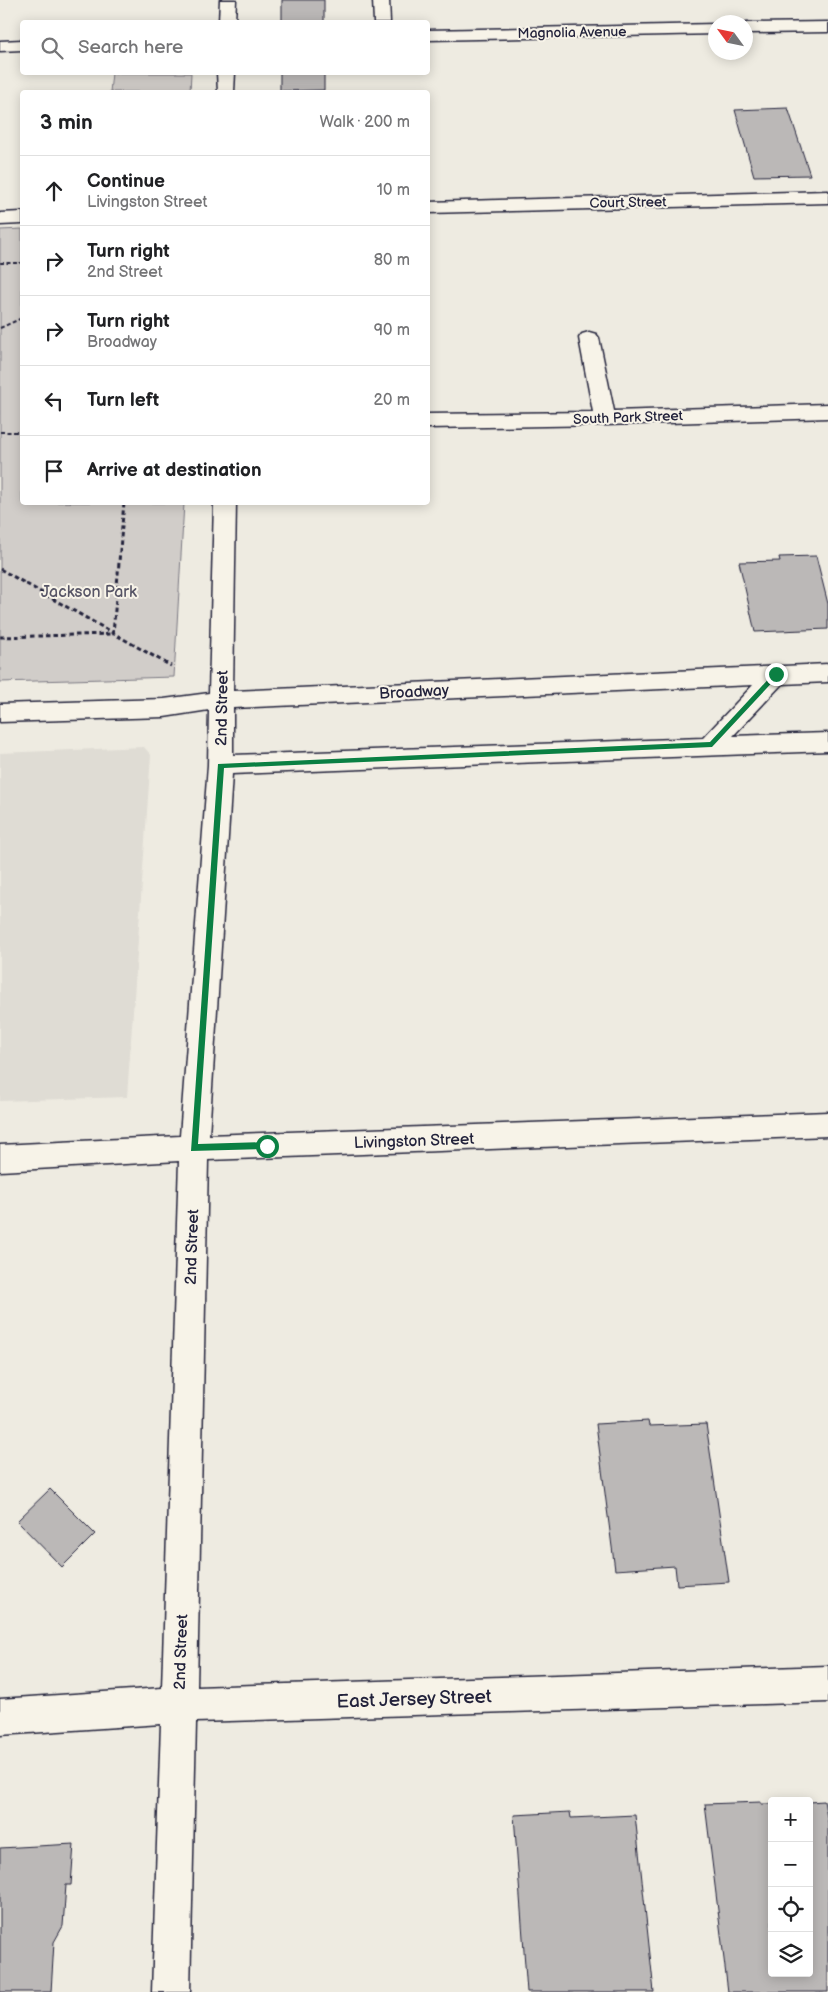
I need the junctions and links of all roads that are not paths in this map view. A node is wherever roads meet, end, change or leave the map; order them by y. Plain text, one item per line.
1 (228, 0) edge
2 (381, 0) edge
3 (226, 20) edge
4 (382, 20) edge
5 (828, 27) edge
6 (753, 28) edge
7 (708, 29) edge
8 (430, 36) edge
9 (20, 45) edge
10 (0, 46) edge
11 (226, 75) edge
12 (226, 90) edge
13 (828, 197) edge
14 (430, 208) edge
15 (20, 218) edge
16 (0, 219) edge
17 (589, 338) dead end
18 (828, 411) edge
19 (606, 418) junction
20 (430, 421) edge
21 (225, 505) edge
22 (828, 673) edge
23 (776, 674) junction
24 (221, 700) junction
25 (0, 713) edge
26 (828, 742) edge
27 (712, 745) junction
28 (220, 766) junction
29 (828, 1124) edge
30 (194, 1148) junction
31 (0, 1158) edge
32 (828, 1684) edge
33 (179, 1705) junction
34 (0, 1717) edge
35 (171, 1992) edge

1 - 3 street
2 - 4 street
5 - 6 street
7 - 8 street, Magnolia Avenue
9 - 10 street
11 - 12 street
13 - 14 street, Court Street
15 - 16 street
17 - 19 street
18 - 19 street, South Park Street
19 - 20 street, South Park Street
21 - 24 street, 2nd Street
22 - 23 street, Broadway
23 - 24 street, Broadway
23 - 27 street
24 - 25 street, Broadway
24 - 28 street, 2nd Street
26 - 27 street
27 - 28 street
28 - 30 street, 2nd Street
29 - 30 street, Livingston Street
30 - 31 street, Livingston Street
30 - 33 street, 2nd Street
32 - 33 street, East Jersey Street
33 - 34 street, East Jersey Street
33 - 35 street, 2nd Street

